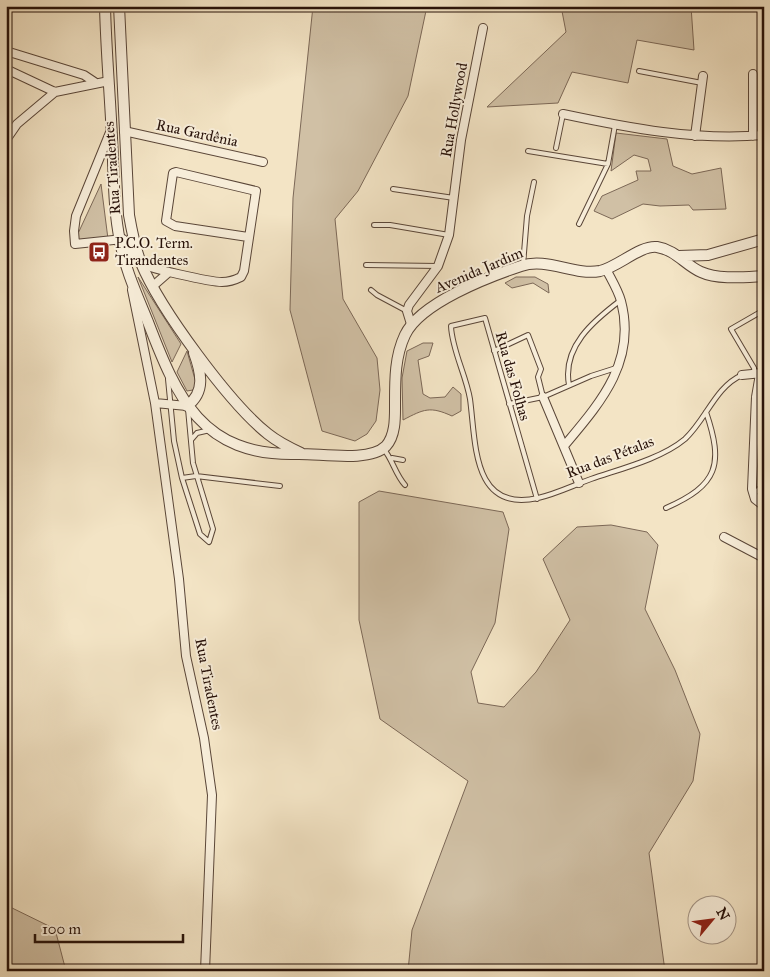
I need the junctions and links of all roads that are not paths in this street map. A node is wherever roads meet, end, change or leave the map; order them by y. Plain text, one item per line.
1 (105, 6) edge
2 (119, 6) edge
3 (483, 28) dead end
4 (6, 51) edge
5 (6, 69) edge
6 (639, 71) dead end
7 (753, 74) dead end
8 (703, 80) joint
9 (109, 81) junction
10 (96, 83) junction
11 (55, 92) junction
12 (563, 114) joint
13 (615, 125) junction
14 (112, 128) junction
15 (124, 131) junction
16 (695, 136) junction
17 (753, 136) junction
18 (764, 136) edge
19 (6, 140) edge
20 (556, 148) dead end
21 (528, 151) dead end
22 (263, 162) dead end
23 (608, 164) junction
24 (534, 182) dead end
25 (393, 189) dead end
26 (454, 198) junction
27 (129, 215) junction
28 (579, 224) dead end
29 (374, 225) dead end
30 (450, 235) junction
31 (248, 237) junction
32 (119, 239) junction
33 (764, 239) edge
34 (679, 256) junction
35 (698, 256) junction
36 (142, 264) junction
37 (366, 265) dead end
38 (523, 265) junction
39 (438, 266) junction
40 (693, 268) junction
41 (606, 269) junction
42 (169, 272) junction
43 (128, 273) junction
44 (764, 276) edge
45 (153, 286) junction
46 (371, 290) dead end
47 (621, 300) junction
48 (764, 310) edge
49 (407, 311) junction
50 (411, 324) junction
51 (190, 343) junction
52 (494, 351) junction
53 (617, 368) junction
54 (168, 374) junction
55 (760, 374) edge
56 (742, 375) joint
57 (569, 385) junction
58 (756, 397) junction
59 (543, 398) junction
60 (155, 404) junction
61 (170, 404) junction
62 (509, 404) junction
63 (188, 406) junction
64 (764, 408) edge
65 (706, 412) junction
66 (210, 430) junction
67 (474, 438) joint
68 (191, 440) junction
69 (564, 446) junction
70 (383, 448) junction
71 (302, 454) junction
72 (392, 458) junction
73 (402, 460) dead end
74 (196, 476) junction
75 (182, 478) junction
76 (579, 484) junction
77 (764, 484) edge
78 (405, 485) dead end
79 (280, 486) dead end
80 (753, 495) junction
81 (537, 499) junction
82 (764, 506) edge
83 (666, 508) dead end
84 (724, 537) dead end
85 (764, 558) edge
86 (205, 971) edge

1 - 9 street, Rua Tiradentes
2 - 15 street, Rua Tiradentes
3 - 26 street, Rua Hollywood
4 - 10 street
5 - 11 street
6 - 8 lane
7 - 17 street
8 - 16 street
9 - 10 street
9 - 14 street, Rua Tiradentes
10 - 11 street
11 - 19 street
12 - 13 street
12 - 20 lane
13 - 16 street
13 - 23 lane
14 - 32 street, Rua Tiradentes
14 - 32 street, Rua Tiradentes
15 - 22 street, Rua Gardênia
15 - 27 street, Rua Tiradentes
16 - 17 street
17 - 18 street
21 - 23 lane
23 - 28 lane
24 - 38 lane
25 - 26 lane
26 - 30 street, Rua Hollywood
27 - 32 street
27 - 36 street, Rua Tiradentes
29 - 30 lane
30 - 39 street, Rua Hollywood
31 - 31 street
31 - 42 street
32 - 36 street
32 - 43 street, Rua Tiradentes
33 - 35 street
34 - 35 street
34 - 40 street, Avenida Jardim
34 - 41 street, Avenida Jardim
35 - 40 street
36 - 42 street
36 - 45 street, Rua Tiradentes
37 - 39 lane
38 - 41 street, Avenida Jardim
38 - 50 street, Avenida Jardim
39 - 49 street, Rua Hollywood
40 - 44 street, Avenida Jardim
41 - 47 street
42 - 45 street
43 - 54 street, Rua Tiradentes
43 - 60 street, Rua Tiradentes
45 - 51 street, Rua Tiradentes
46 - 49 lane
47 - 53 street
47 - 57 lane
48 - 55 lane
49 - 50 street
50 - 70 street, Avenida Jardim
51 - 63 street
51 - 71 street
52 - 59 lane
52 - 62 lane, Rua das Folhas
52 - 67 lane, Rua das Folhas
53 - 57 lane
53 - 69 street
54 - 61 lane, Rua Tiradentes
54 - 63 street, Rua Tiradentes
55 - 56 street, Rua das Pétalas
55 - 58 street
56 - 65 lane, Rua das Pétalas
57 - 59 lane
58 - 64 street
58 - 80 street
59 - 62 lane
59 - 69 street
60 - 61 street
60 - 86 street, Rua Tiradentes
61 - 63 street
61 - 75 lane, Rua Tiradentes
62 - 81 lane, Rua das Folhas
63 - 66 street
63 - 68 lane
65 - 76 lane, Rua das Pétalas
65 - 83 lane
66 - 68 lane
66 - 71 street
67 - 81 lane, Rua das Pétalas
68 - 74 lane
69 - 76 street
70 - 71 street
70 - 72 lane
72 - 73 lane
72 - 78 lane
74 - 75 lane
74 - 75 lane, Rua Tiradentes
74 - 79 lane
76 - 81 lane, Rua das Pétalas
77 - 80 lane
80 - 82 street
84 - 85 street

